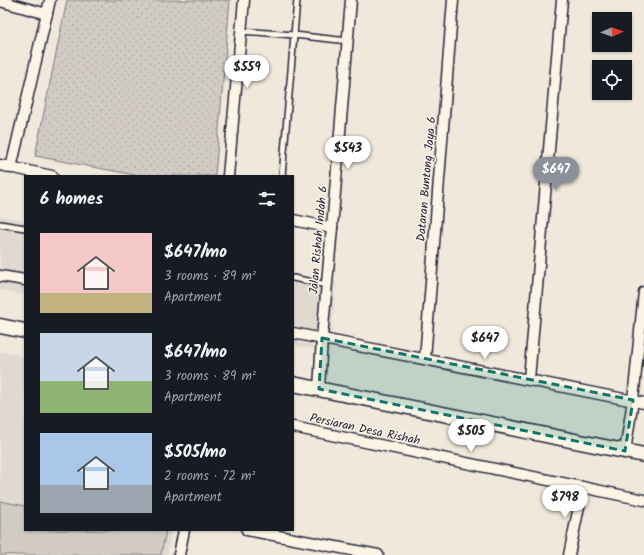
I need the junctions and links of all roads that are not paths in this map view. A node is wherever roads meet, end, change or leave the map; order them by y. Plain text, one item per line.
1 (50, 0) edge
2 (244, 0) edge
3 (297, 0) edge
4 (351, 0) edge
5 (453, 0) edge
6 (562, 0) edge
7 (0, 1) edge
8 (47, 14) junction
9 (241, 31) junction
10 (294, 35) junction
11 (348, 41) junction
12 (0, 165) edge
13 (11, 168) junction
14 (47, 175) edge
15 (228, 175) edge
16 (282, 175) edge
17 (294, 220) edge
18 (0, 224) edge
19 (24, 228) edge
20 (332, 228) junction
21 (0, 276) edge
22 (294, 278) edge
23 (24, 280) edge
24 (327, 284) junction
25 (644, 292) edge
26 (0, 326) edge
27 (24, 331) edge
28 (294, 333) edge
29 (322, 338) junction
30 (425, 359) junction
31 (529, 379) junction
32 (294, 384) edge
33 (319, 389) junction
34 (633, 400) junction
35 (644, 403) edge
36 (294, 428) edge
37 (625, 451) junction
38 (644, 455) edge
39 (583, 487) junction
40 (644, 500) edge
41 (184, 531) edge
42 (253, 531) edge
43 (179, 555) edge
44 (378, 555) edge
45 (569, 555) edge

1 - 8 street
2 - 9 street
3 - 10 lane
4 - 11 street, Jalan Rishah Indah 6
5 - 30 street, Dataran Buntong Jaya 6
6 - 31 street
7 - 8 street
8 - 13 street
9 - 10 lane
9 - 15 street
10 - 11 lane
10 - 16 lane
11 - 20 street, Jalan Rishah Indah 6
12 - 13 street
13 - 14 street
17 - 20 street
18 - 19 lane
20 - 24 street, Jalan Rishah Indah 6
21 - 23 street
22 - 24 lane
24 - 29 street, Jalan Rishah Indah 6
25 - 34 street
26 - 27 main road
28 - 29 street
29 - 30 street
29 - 33 street, Jalan Rishah Indah 6
30 - 31 street
31 - 34 street
32 - 33 main road
33 - 37 main road
34 - 35 street
34 - 37 street
36 - 39 street, Persiaran Desa Rishah
37 - 38 main road
39 - 40 street, Persiaran Desa Rishah
39 - 45 street
41 - 43 street
42 - 44 street

